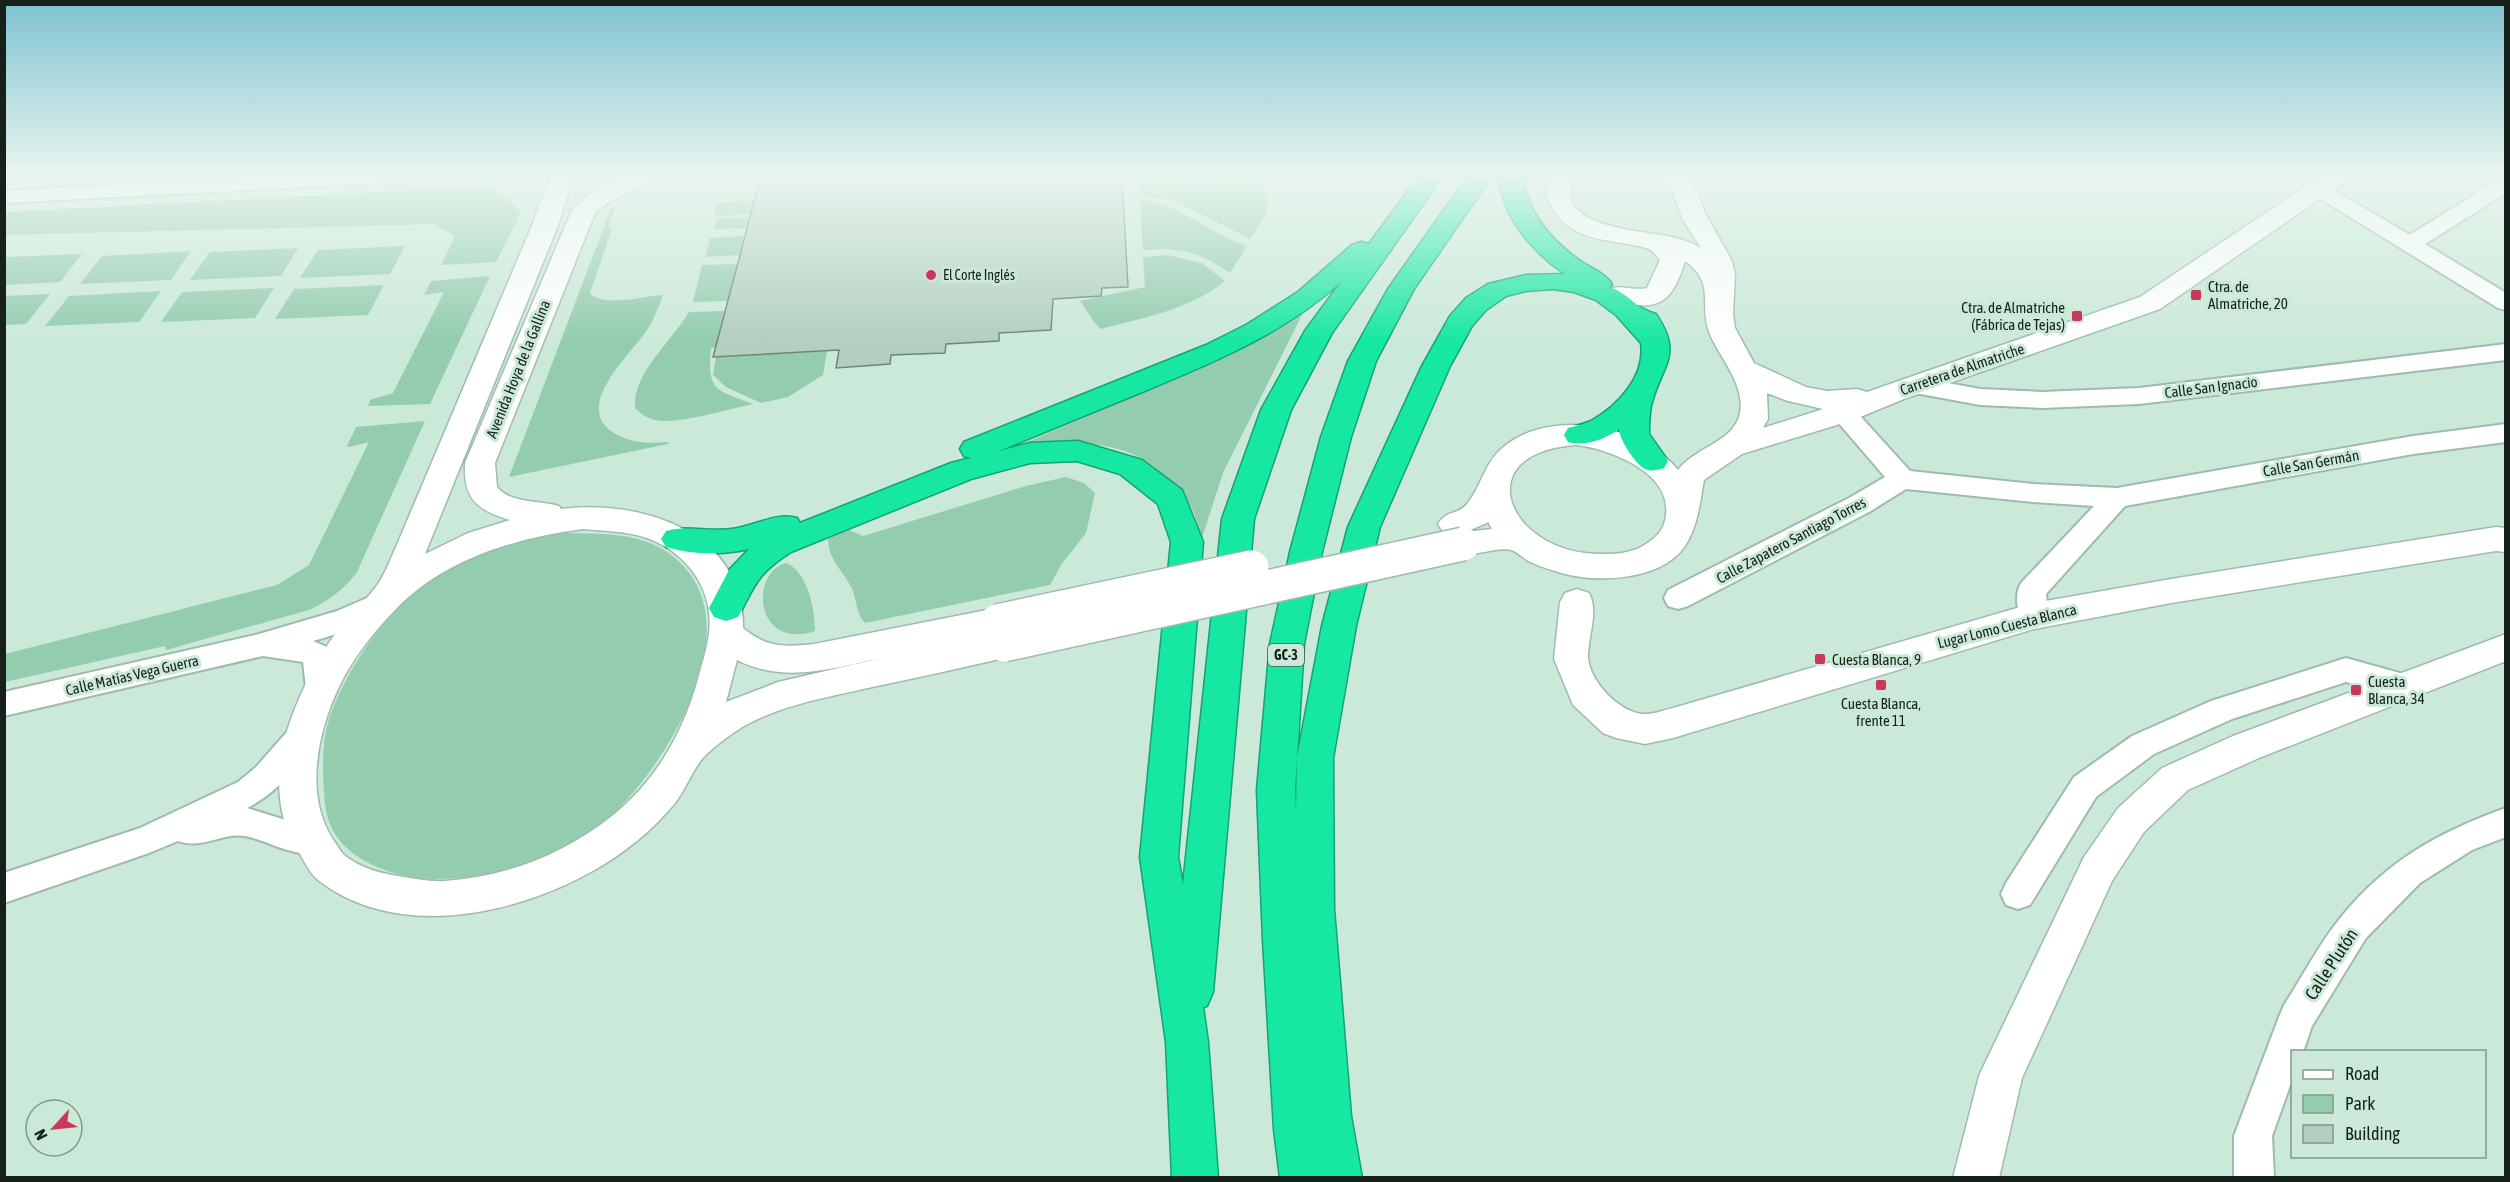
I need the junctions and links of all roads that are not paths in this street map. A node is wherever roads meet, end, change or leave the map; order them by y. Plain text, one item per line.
1 (543, 231) edge
2 (575, 231) edge
3 (1377, 231) edge
4 (1391, 231) edge
5 (1442, 231) edge
6 (1534, 231) edge
7 (1597, 231) edge
8 (1704, 231) edge
9 (2255, 231) edge
10 (2391, 231) edge
11 (2430, 231) edge
12 (1658, 243) junction
13 (2409, 245) junction
14 (1719, 291) junction
15 (1619, 294) junction
16 (2503, 299) edge
17 (1654, 340) junction
18 (2505, 352) edge
19 (1743, 369) junction
20 (1904, 389) junction
21 (1638, 400) junction
22 (1843, 413) junction
23 (2505, 433) edge
24 (1579, 435) junction
25 (1731, 447) junction
26 (1653, 461) junction
27 (1902, 479) junction
28 (1496, 488) junction
29 (2117, 498) junction
30 (1682, 510) junction
31 (583, 518) junction
32 (1459, 534) junction
33 (676, 538) junction
34 (2505, 540) edge
35 (1526, 542) junction
36 (1620, 567) junction
37 (1678, 598) dead end
38 (385, 599) junction
39 (1577, 602) junction
40 (2034, 616) junction
41 (726, 621) junction
42 (1000, 633) junction
43 (259, 646) junction
44 (2505, 647) edge
45 (233, 669) dead end
46 (2403, 686) junction
47 (321, 688) junction
48 (4, 704) edge
49 (304, 734) junction
50 (687, 753) junction
51 (2505, 822) edge
52 (149, 839) junction
53 (309, 841) junction
54 (4, 888) edge
55 (2018, 894) dead end
56 (1187, 1042) junction
57 (1195, 1178) edge
58 (1303, 1178) edge
59 (1339, 1178) edge
60 (1976, 1178) edge
61 (2254, 1178) edge

1 - 38 main road, Avenida Hoya de la Gallina
2 - 31 main road, Avenida Hoya de la Gallina
3 - 33 highway
4 - 56 highway
5 - 58 highway, GC-3
6 - 15 highway
7 - 12 main road
8 - 14 main road
9 - 20 main road, Carretera de Almatriche
10 - 13 street
11 - 13 street
12 - 14 main road
12 - 15 main road
13 - 16 street
14 - 19 main road
15 - 17 highway
17 - 21 highway
17 - 59 highway
18 - 20 street, Calle San Ignacio
19 - 20 main road
19 - 25 main road
20 - 22 main road, Carretera de Almatriche
21 - 24 highway
21 - 26 highway
22 - 25 main road, Carretera de Almatriche
22 - 27 street
23 - 29 street, Calle San Germán
24 - 26 main road
24 - 28 main road
25 - 26 main road
25 - 30 main road
26 - 30 main road
27 - 29 street, Calle San Germán
27 - 37 street, Calle Zapatero Santiago Torres
28 - 32 main road
28 - 35 main road
29 - 40 street
30 - 36 main road
31 - 33 main road
31 - 38 main road
32 - 35 main road
32 - 42 main road, bridge
33 - 41 main road
34 - 40 main road, Lugar Lomo Cuesta Blanca
35 - 36 main road
35 - 39 main road
36 - 39 main road
38 - 43 street, Calle Matías Vega Guerra
38 - 47 main road
39 - 40 main road, Lugar Lomo Cuesta Blanca
41 - 42 main road
41 - 50 main road
41 - 56 highway
42 - 50 main road
43 - 45 street
43 - 47 street, Calle Matías Vega Guerra
43 - 48 street, Calle Matías Vega Guerra
44 - 46 main road
46 - 55 street
46 - 60 main road
47 - 49 main road
49 - 52 street
49 - 53 main road
50 - 53 main road
51 - 61 street, Calle Plutón
52 - 53 street
52 - 54 street
56 - 57 highway

